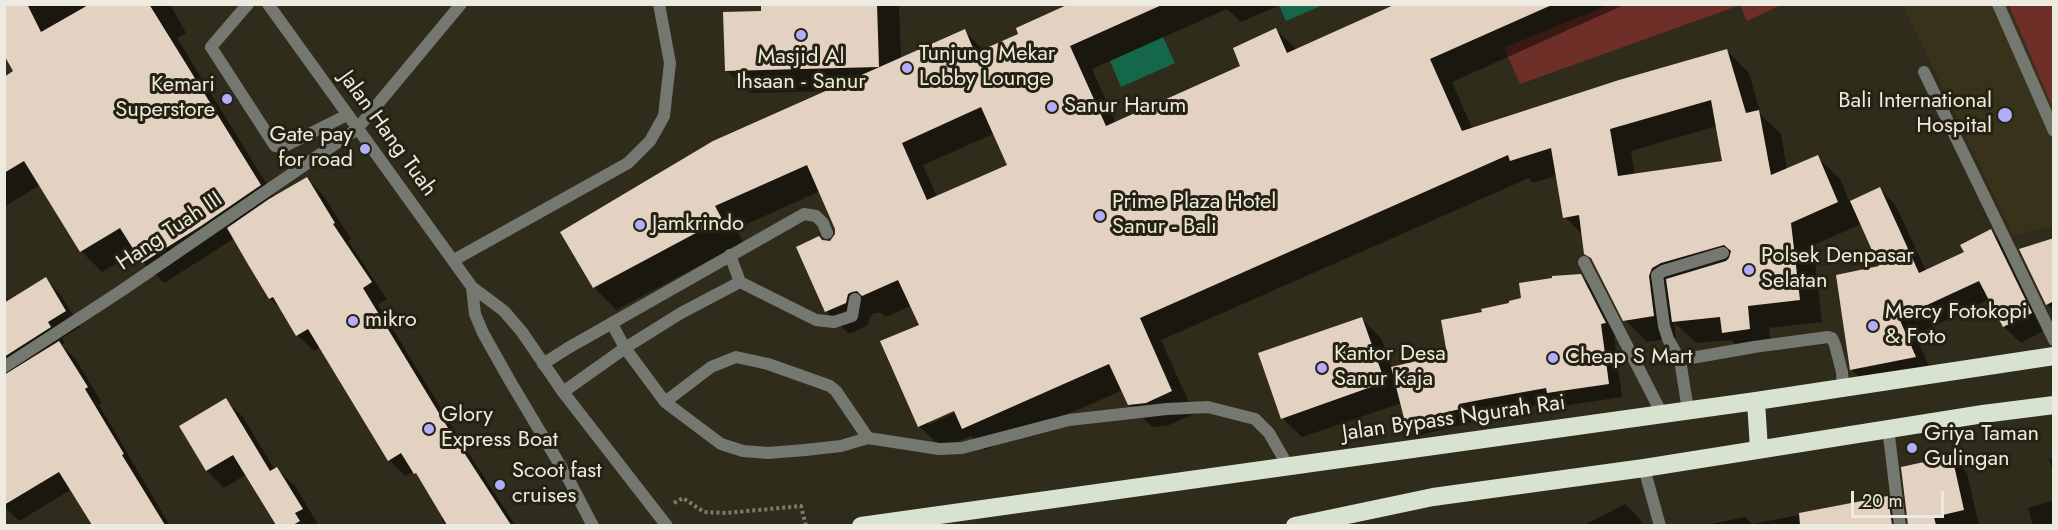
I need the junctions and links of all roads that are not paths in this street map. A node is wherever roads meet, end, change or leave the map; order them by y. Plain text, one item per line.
1 (248, 4) edge
2 (268, 4) edge
3 (461, 4) edge
4 (659, 4) edge
5 (1998, 4) edge
6 (1924, 72) dead end
7 (347, 115) junction
8 (357, 129) junction
9 (2054, 131) edge
10 (826, 233) dead end
11 (1723, 253) dead end
12 (730, 255) junction
13 (454, 260) junction
14 (1584, 262) dead end
15 (740, 282) junction
16 (472, 287) junction
17 (855, 299) dead end
18 (612, 324) junction
19 (2054, 340) edge
20 (625, 348) junction
21 (2054, 356) edge
22 (1680, 360) junction
23 (543, 364) junction
24 (4, 367) edge
25 (1843, 387) junction
26 (563, 392) junction
27 (1756, 401) junction
28 (665, 402) junction
29 (2054, 405) edge
30 (1688, 410) junction
31 (1662, 414) junction
32 (1888, 428) junction
33 (868, 438) junction
34 (1758, 449) junction
35 (1288, 466) junction
36 (1644, 468) junction
37 (593, 525) edge
38 (667, 525) edge
39 (861, 525) edge
40 (1295, 525) edge
41 (1660, 525) edge
42 (1900, 525) edge

1 - 7 street
2 - 7 street, Jalan Hang Tuah
3 - 8 street, Hang Tuah III
4 - 13 street
5 - 9 street
6 - 19 street
7 - 8 street, Jalan Hang Tuah
8 - 13 street, Jalan Hang Tuah
8 - 24 street, Hang Tuah III
10 - 12 street
11 - 22 street
12 - 15 street
12 - 18 street
13 - 16 street, Jalan Hang Tuah
14 - 31 street
15 - 17 street
15 - 20 street
16 - 23 street, Jalan Hang Tuah
16 - 37 street, Jalan Hang Tuah
18 - 20 street
18 - 23 street
20 - 26 street
20 - 28 street
21 - 25 highway, Jalan Bypass Ngurah Rai
22 - 25 street
22 - 30 street
23 - 26 street, Jalan Hang Tuah
25 - 27 highway, Jalan Bypass Ngurah Rai
26 - 38 street, Jalan Hang Tuah
27 - 30 highway, Jalan Bypass Ngurah Rai
27 - 34 highway
28 - 33 street
28 - 33 street
29 - 32 highway
30 - 31 highway, Jalan Bypass Ngurah Rai
31 - 35 highway, Jalan Bypass Ngurah Rai
32 - 34 highway
32 - 42 street
33 - 35 street
34 - 36 highway
35 - 39 highway, Jalan Bypass Ngurah Rai
36 - 40 highway
36 - 41 street

